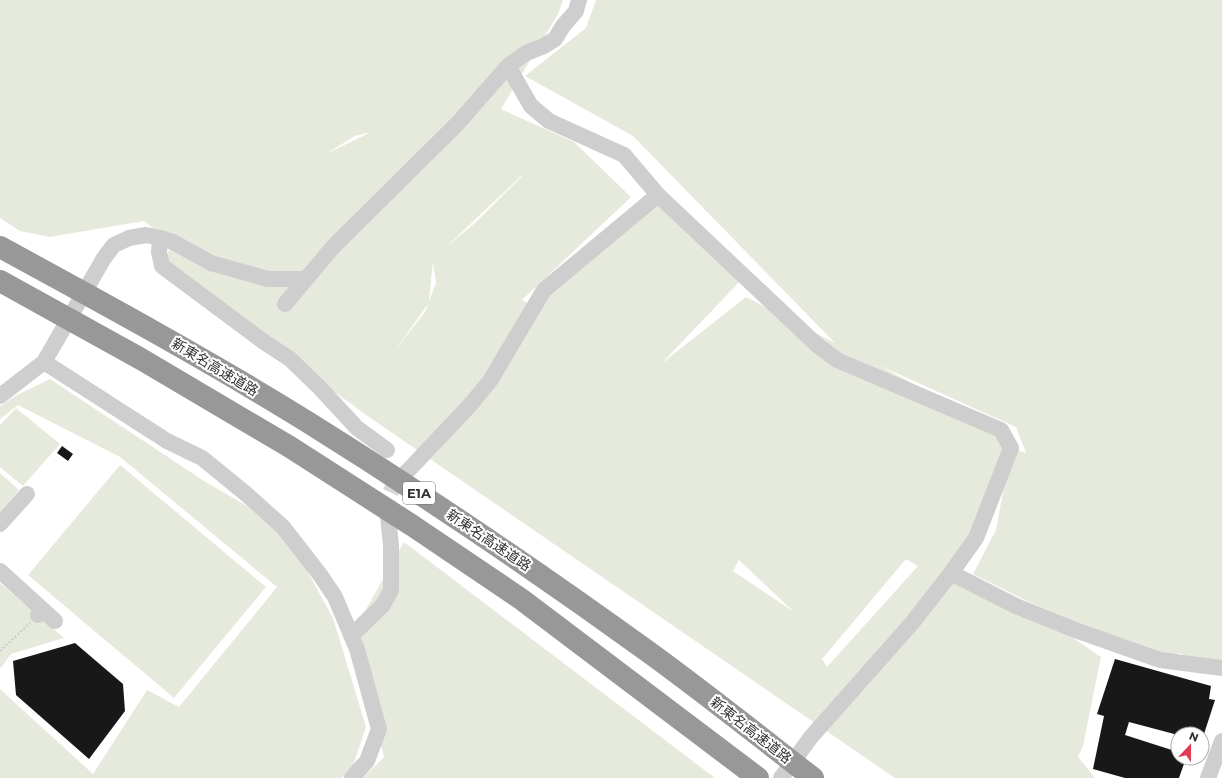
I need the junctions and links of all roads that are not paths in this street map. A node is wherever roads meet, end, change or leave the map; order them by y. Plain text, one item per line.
1 (580, 0) edge
2 (508, 66) junction
3 (658, 195) junction
4 (160, 238) junction
5 (0, 247) edge
6 (308, 276) junction
7 (0, 281) edge
8 (285, 304) dead end
9 (48, 356) junction
10 (0, 396) edge
11 (387, 450) dead end
12 (403, 476) tunnel mouth
13 (27, 494) dead end
14 (388, 516) tunnel mouth
15 (0, 524) edge
16 (0, 571) edge
17 (951, 573) junction
18 (55, 621) dead end
19 (351, 636) junction
20 (1222, 668) edge
21 (1222, 741) edge
22 (352, 778) edge
23 (758, 778) edge
24 (782, 778) edge
25 (813, 778) edge
26 (1208, 778) edge

1 - 2 street
2 - 3 street
2 - 6 street
3 - 12 street
3 - 17 street
4 - 6 street
4 - 9 street
4 - 11 street
5 - 25 highway, 新東名高速道路 / E1A
6 - 8 street
7 - 23 highway, E1A
9 - 10 street
9 - 19 street
13 - 15 street
14 - 19 street
16 - 18 street
17 - 20 street
17 - 24 street
19 - 22 street
21 - 26 street

